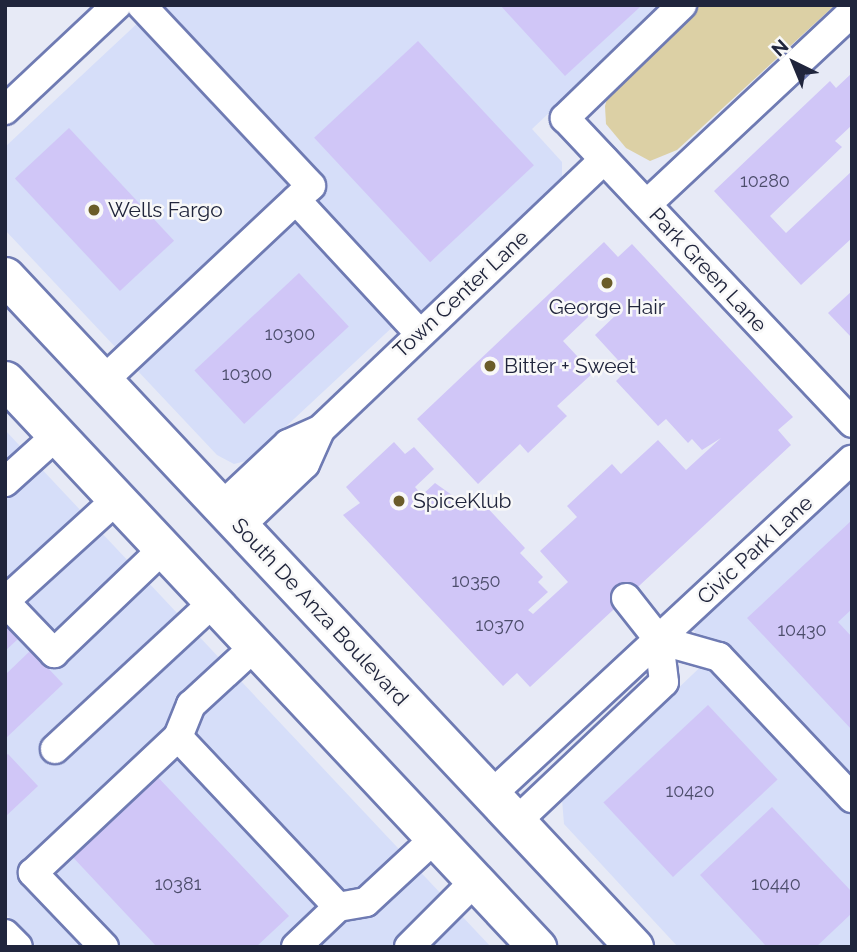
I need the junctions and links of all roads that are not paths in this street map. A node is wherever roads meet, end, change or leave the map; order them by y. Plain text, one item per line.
1 (117, 5) edge
2 (141, 5) edge
3 (682, 5) edge
4 (852, 12) edge
5 (5, 110) edge
6 (604, 160) junction
7 (296, 200) junction
8 (647, 204) junction
9 (5, 276) edge
10 (419, 333) junction
11 (5, 380) edge
12 (103, 381) junction
13 (852, 423) edge
14 (57, 435) junction
15 (852, 460) edge
16 (5, 482) edge
17 (117, 499) junction
18 (230, 517) junction
19 (163, 549) junction
20 (626, 598) dead end
21 (5, 602) edge
22 (214, 602) junction
23 (659, 640) junction
24 (254, 647) junction
25 (178, 737) junction
26 (55, 749) dead end
27 (852, 798) edge
28 (505, 808) junction
29 (435, 839) junction
30 (475, 881) junction
31 (338, 907) junction
32 (5, 933) edge
33 (417, 944) edge
34 (18, 947) edge
35 (104, 947) edge
36 (296, 947) edge
37 (537, 947) edge
38 (634, 947) edge

1 - 5 street
2 - 7 street
3 - 6 street, Park Green Lane
4 - 8 street
6 - 8 street, Park Green Lane
6 - 10 street, Town Center Lane
7 - 10 street
7 - 12 street
8 - 13 street, Park Green Lane
9 - 12 main road, South De Anza Boulevard
10 - 18 street, Town Center Lane
11 - 14 main road
12 - 18 main road, South De Anza Boulevard
14 - 16 street
14 - 17 main road
15 - 23 street, Civic Park Lane
17 - 19 main road
17 - 21 street
18 - 28 main road, South De Anza Boulevard
19 - 21 street
19 - 22 main road
20 - 23 street
22 - 24 main road
22 - 26 street
23 - 27 street
23 - 28 street
24 - 25 street
24 - 29 main road
25 - 31 street
25 - 35 street
28 - 38 main road, South De Anza Boulevard
29 - 30 main road
29 - 31 street
30 - 33 street
30 - 37 main road
31 - 36 street
32 - 34 street

